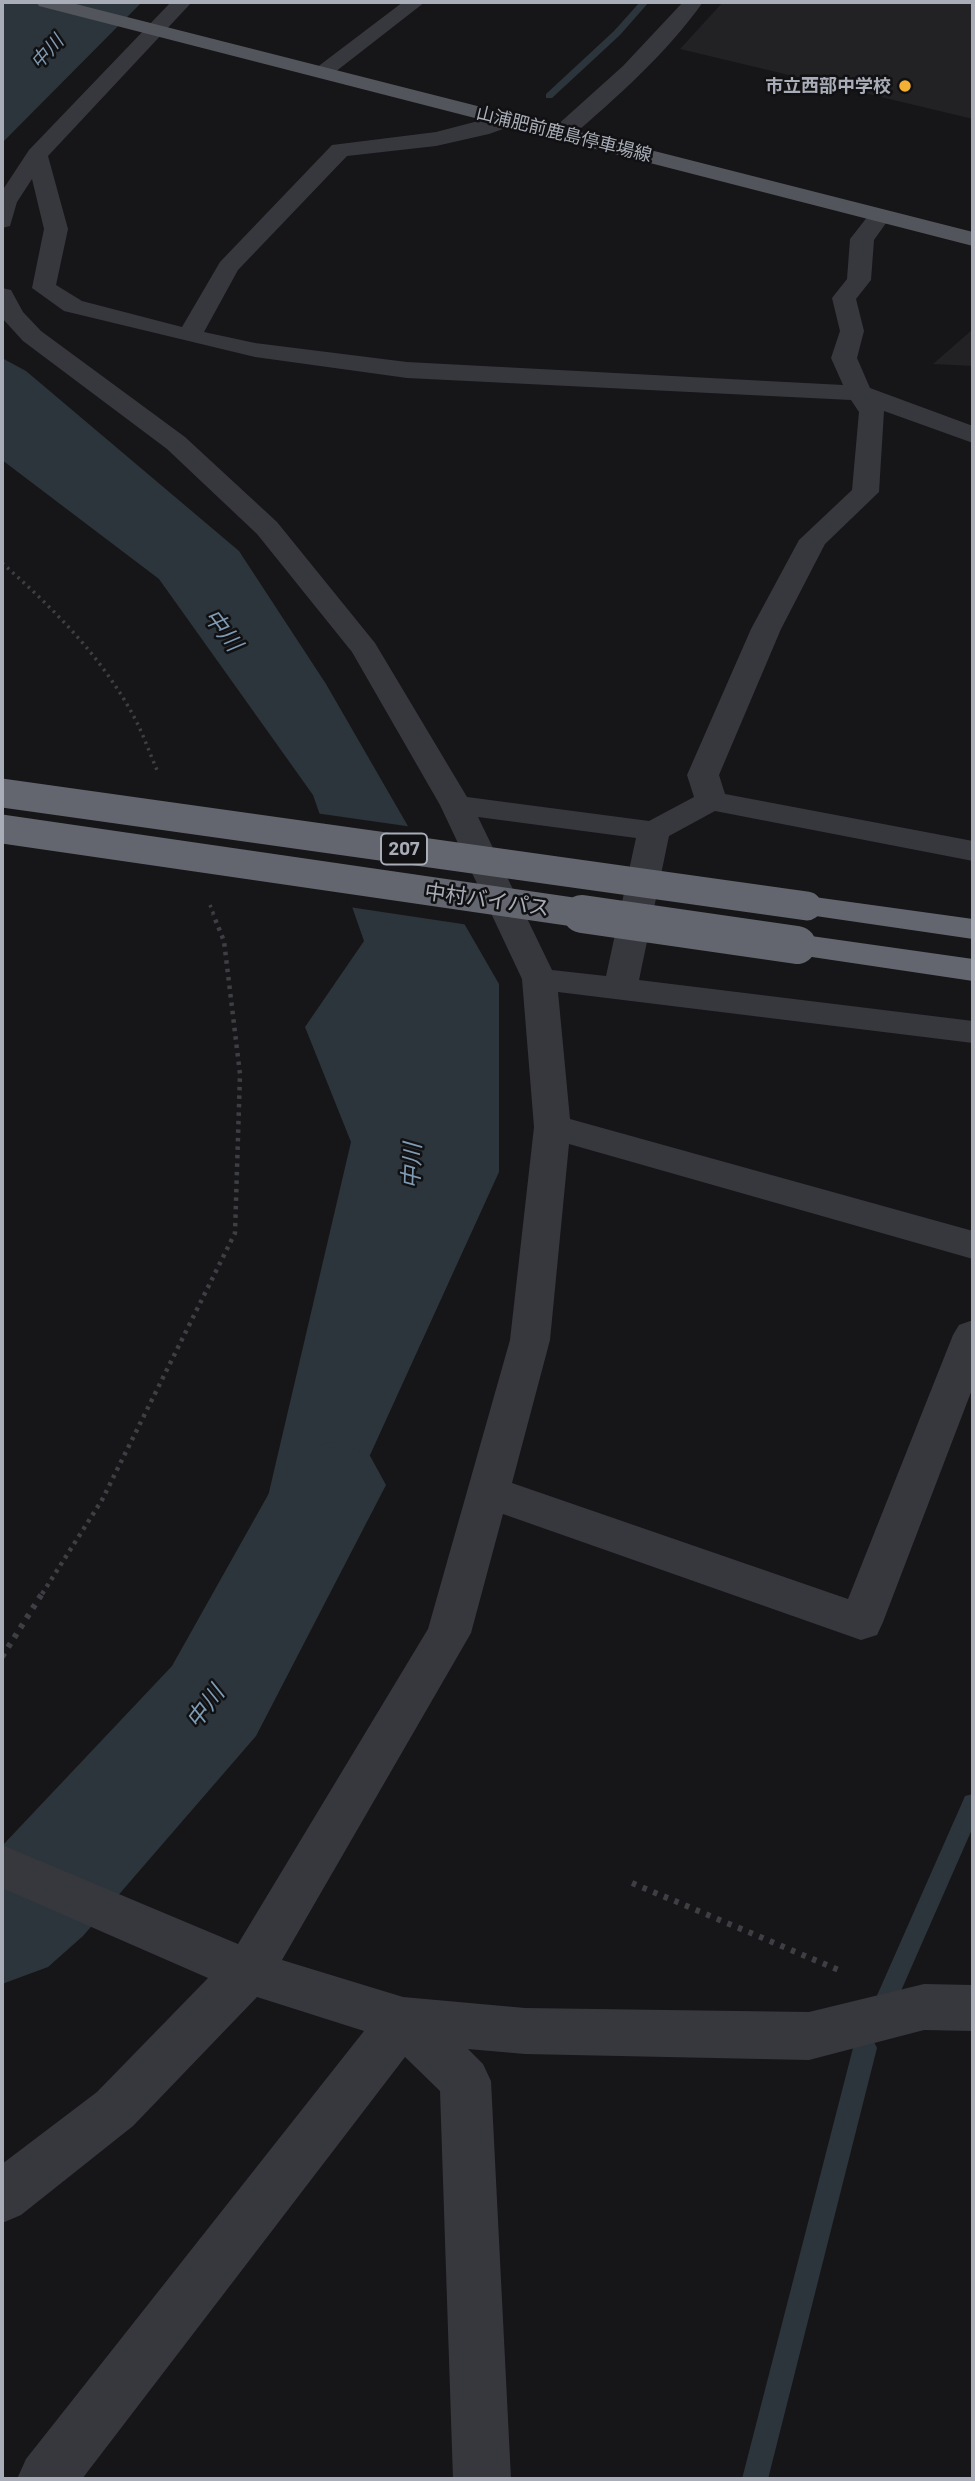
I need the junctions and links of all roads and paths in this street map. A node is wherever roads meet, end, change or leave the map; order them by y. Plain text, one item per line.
1 (46, 2) edge
2 (182, 2) edge
3 (415, 2) edge
4 (694, 2) edge
5 (154, 30) junction
6 (323, 72) junction
7 (509, 119) junction
8 (562, 133) junction
9 (37, 155) junction
10 (880, 216) junction
11 (2, 221) edge
12 (973, 239) edge
13 (44, 288) junction
14 (2, 295) edge
15 (189, 336) junction
16 (859, 393) junction
17 (973, 435) edge
18 (2, 563) edge
19 (160, 776) dead end
20 (2, 793) edge
21 (711, 801) junction
22 (456, 805) junction
23 (2, 829) edge
24 (654, 831) junction
25 (973, 851) edge
26 (209, 903) dead end
27 (973, 929) edge
28 (973, 970) edge
29 (539, 979) junction
30 (620, 989) junction
31 (973, 1032) edge
32 (552, 1127) junction
33 (973, 1245) edge
34 (973, 1335) edge
35 (489, 1492) junction
36 (2, 1657) edge
37 (2, 1866) edge
38 (632, 1883) dead end
39 (248, 1972) junction
40 (846, 1974) dead end
41 (973, 2008) edge
42 (403, 2020) junction
43 (2, 2197) edge
44 (46, 2479) edge
45 (482, 2479) edge

1 - 5 main road, 山浦肥前鹿島停車場線
2 - 5 street
3 - 6 street
4 - 8 street
5 - 6 main road, 山浦肥前鹿島停車場線
5 - 9 street
6 - 7 main road, 山浦肥前鹿島停車場線
7 - 8 main road, 山浦肥前鹿島停車場線
7 - 15 street
8 - 10 main road, 山浦肥前鹿島停車場線
9 - 11 street
9 - 13 street
10 - 12 main road, 山浦肥前鹿島停車場線
10 - 16 street
13 - 14 street
13 - 15 street
14 - 22 street
15 - 16 street
16 - 17 street
16 - 21 street
18 - 19 path
20 - 27 highway, 中村バイパス / 207, bridge
21 - 24 street
21 - 25 street
22 - 24 street
22 - 29 street
23 - 28 highway, 中村バイパス / 207, bridge
24 - 30 street
26 - 36 path
29 - 30 street
29 - 32 street
30 - 31 street
32 - 33 street
32 - 35 street
34 - 35 street
35 - 39 street
37 - 39 street
38 - 40 path
39 - 42 street
39 - 43 street
41 - 42 street
42 - 44 street
42 - 45 street

